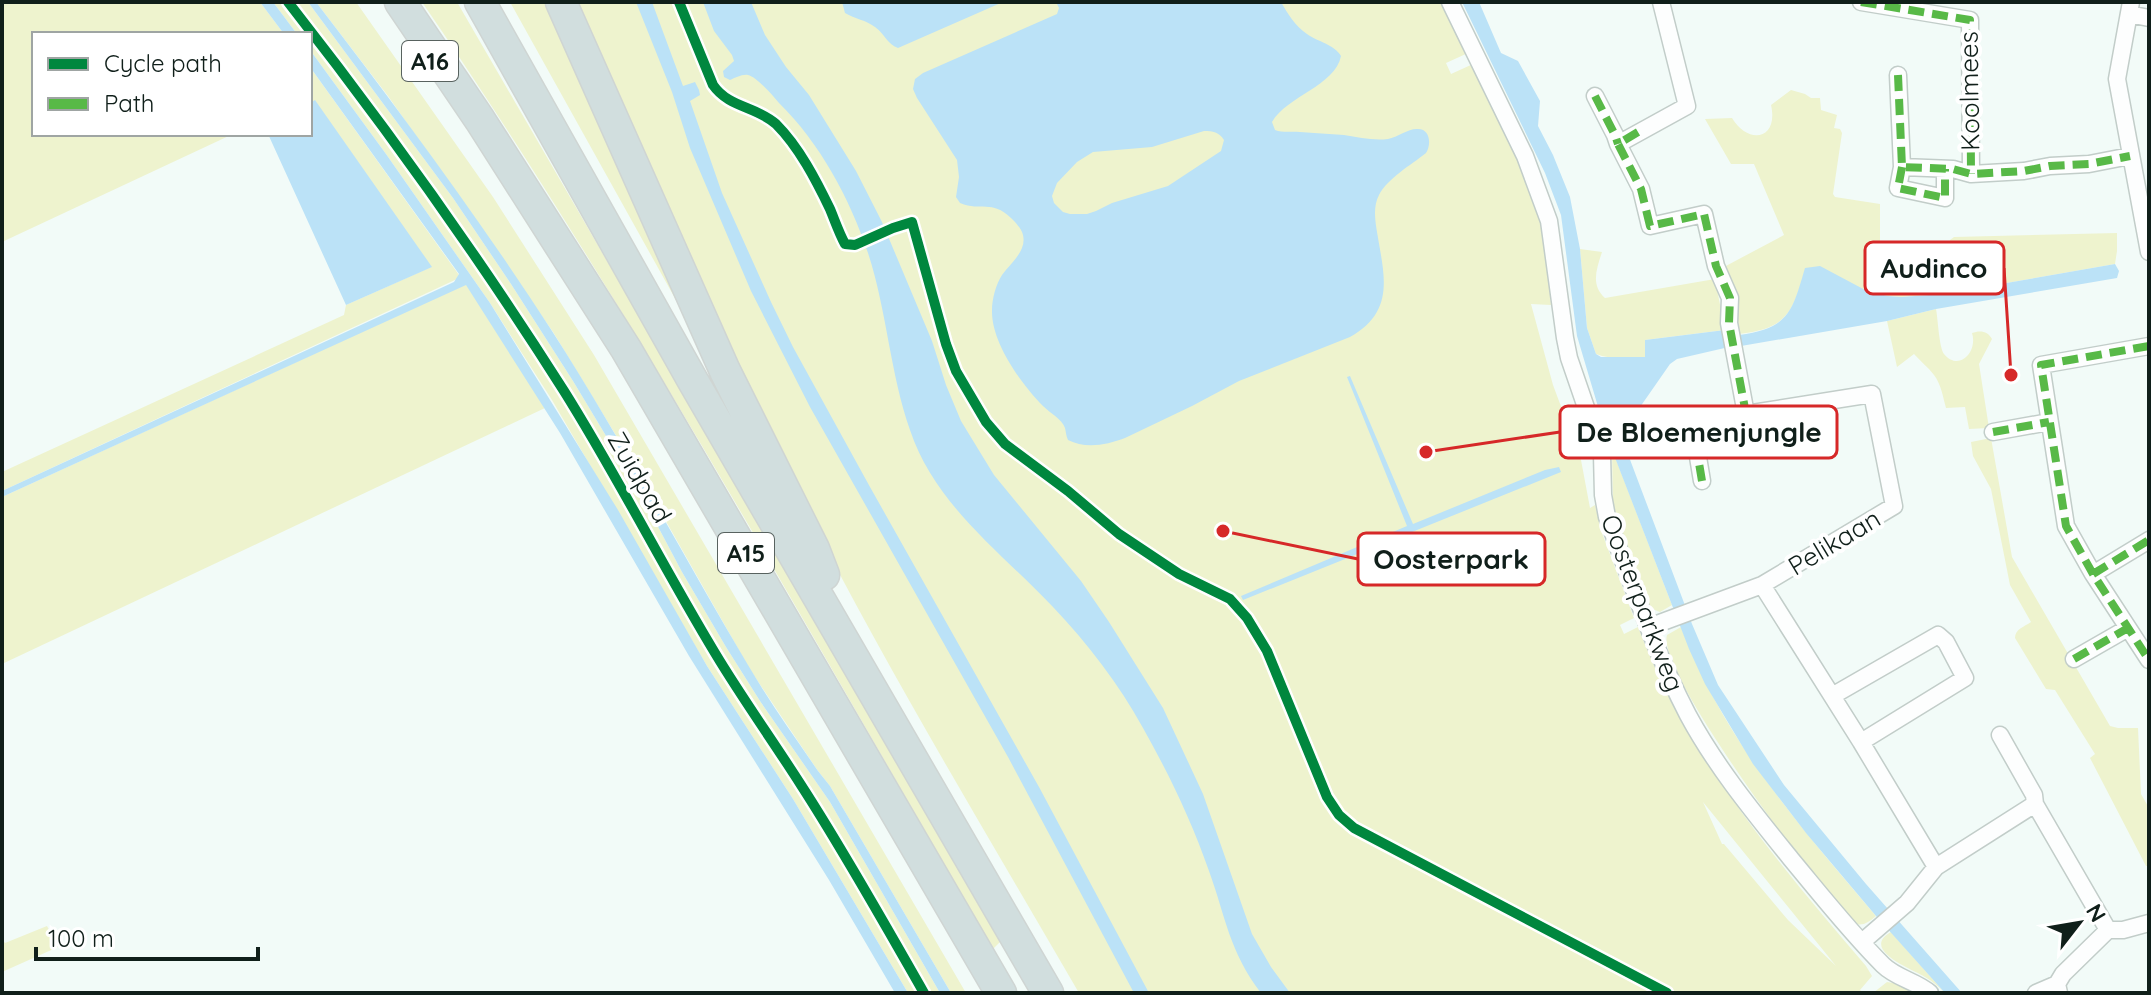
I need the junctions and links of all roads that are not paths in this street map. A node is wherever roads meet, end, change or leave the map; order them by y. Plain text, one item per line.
1 (381, 2) edge
2 (400, 2) edge
3 (480, 2) edge
4 (561, 2) edge
5 (1450, 2) edge
6 (1661, 2) edge
7 (1861, 2) edge
8 (2130, 8) edge
9 (2149, 18) edge
10 (1898, 75) dead end
11 (1595, 96) dead end
12 (480, 120) junction
13 (1618, 144) junction
14 (2130, 156) junction
15 (1902, 167) junction
16 (1945, 169) junction
17 (1971, 174) junction
18 (2149, 252) edge
19 (2149, 346) edge
20 (1746, 414) junction
21 (2049, 422) junction
22 (1993, 432) dead end
23 (1702, 481) dead end
24 (2149, 540) edge
25 (2093, 574) junction
26 (1762, 585) junction
27 (1649, 627) junction
28 (2128, 628) junction
29 (2074, 659) dead end
30 (2149, 660) edge
31 (859, 667) junction
32 (1832, 696) junction
33 (2000, 735) dead end
34 (1861, 742) junction
35 (2035, 804) junction
36 (1936, 867) junction
37 (2149, 923) edge
38 (2108, 930) junction
39 (1862, 942) junction
40 (2058, 988) edge
41 (1001, 993) edge
42 (1048, 993) edge
43 (1930, 993) edge
44 (2036, 993) edge

1 - 12 highway, A16
2 - 12 highway, A15
3 - 31 highway, A15
4 - 31 highway, A15
5 - 27 street, Oosterparkweg
6 - 13 street
7 - 17 street, Koolmees
8 - 9 street
8 - 14 street
10 - 15 street, Koolmees
11 - 13 street
12 - 41 highway, A15
13 - 20 street
14 - 17 street, Koolmees
14 - 18 street
15 - 16 street, Koolmees
15 - 16 street, Koolmees
16 - 17 street, Koolmees
19 - 21 street
20 - 23 street
20 - 26 street, Pelikaan
21 - 22 street
21 - 25 street
24 - 25 street
25 - 28 street
26 - 27 street, Pelikaan
26 - 32 street, Pelikaan
27 - 39 street, Oosterparkweg
28 - 29 street
28 - 30 street
31 - 42 highway, A15
32 - 34 street, Pelikaan
32 - 34 street
33 - 35 street
34 - 36 street, Pelikaan
35 - 36 street
35 - 38 street
36 - 39 street
37 - 38 street
38 - 40 street
39 - 43 street, Oosterparkweg
40 - 44 street

